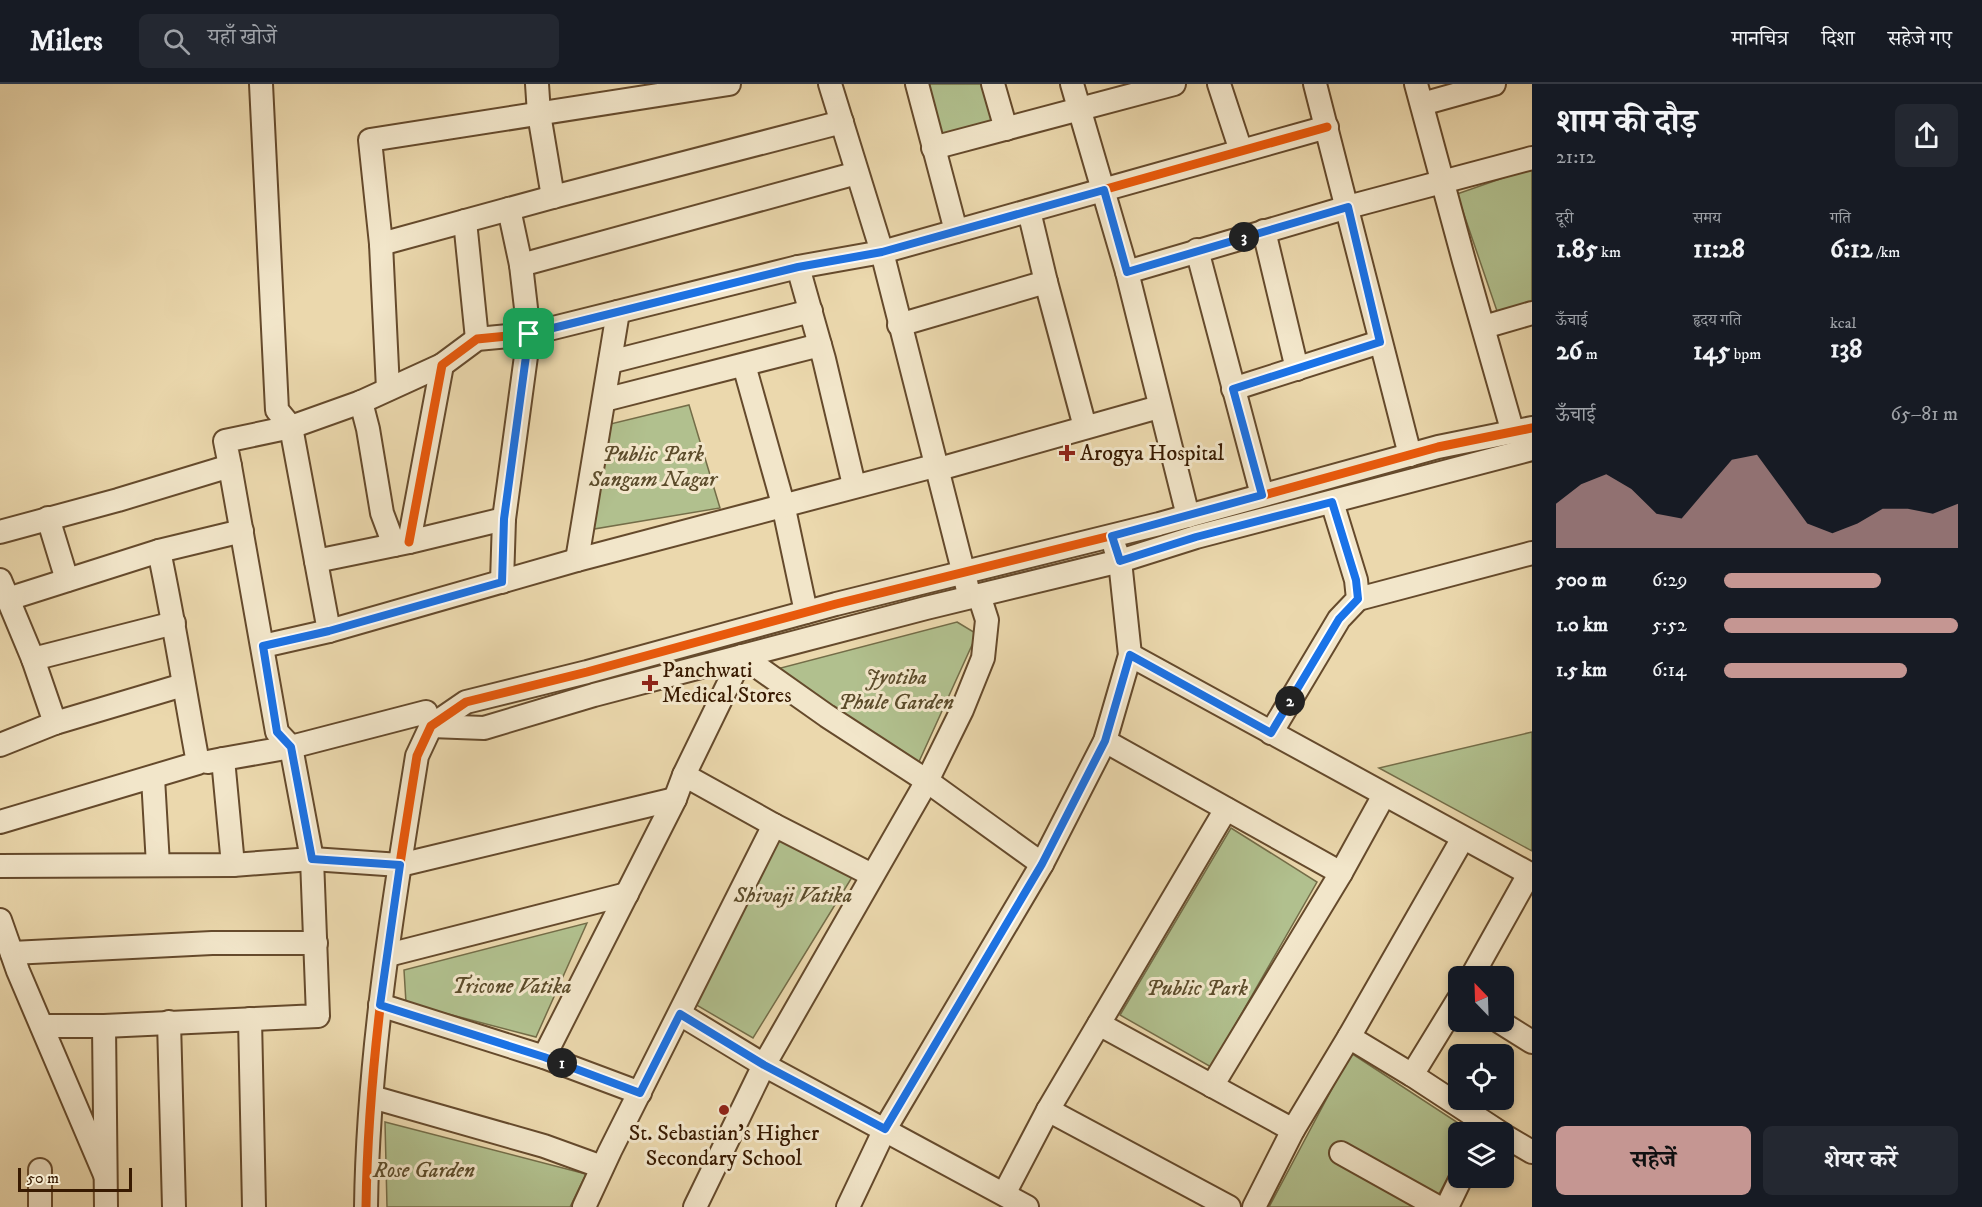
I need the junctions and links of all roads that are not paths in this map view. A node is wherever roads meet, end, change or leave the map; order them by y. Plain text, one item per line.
1 (261, 84) edge
2 (537, 84) edge
3 (729, 84) edge
4 (830, 84) edge
5 (916, 84) edge
6 (993, 84) edge
7 (1072, 84) edge
8 (1174, 84) edge
9 (1219, 84) edge
10 (1315, 84) edge
11 (1494, 84) edge
12 (1419, 94) edge
13 (1079, 110) junction
14 (539, 114) junction
15 (842, 122) junction
16 (1327, 127) junction
17 (1006, 129) junction
18 (933, 148) junction
19 (1241, 152) junction
20 (1532, 158) edge
21 (857, 173) junction
22 (1442, 180) junction
23 (1104, 190) junction
24 (553, 197) junction
25 (1348, 207) junction
26 (509, 209) junction
27 (1029, 211) junction
28 (465, 221) junction
29 (956, 231) junction
30 (1264, 231) junction
31 (381, 244) junction
32 (1197, 250) junction
33 (882, 252) junction
34 (521, 265) junction
35 (798, 267) junction
36 (1127, 272) junction
37 (1046, 282) junction
38 (811, 311) junction
39 (618, 312) junction
40 (1532, 313) edge
41 (899, 325) junction
42 (1484, 327) junction
43 (529, 334) junction
44 (477, 339) junction
45 (1380, 342) junction
46 (820, 345) junction
47 (610, 362) junction
48 (442, 365) junction
49 (744, 365) junction
50 (1297, 369) junction
51 (388, 388) junction
52 (1233, 389) junction
53 (604, 400) junction
54 (361, 402) junction
55 (1159, 407) junction
56 (291, 427) junction
57 (1085, 428) junction
58 (1522, 430) edge
59 (1532, 449) edge
60 (1410, 454) junction
61 (230, 466) junction
62 (938, 467) junction
63 (854, 485) junction
64 (1262, 495) junction
65 (1332, 502) junction
66 (783, 504) junction
67 (1188, 516) junction
68 (48, 518) junction
69 (504, 519) junction
70 (242, 531) junction
71 (0, 532) edge
72 (1112, 536) junction
73 (402, 544) junction
74 (159, 551) junction
75 (1532, 553) edge
76 (577, 560) junction
77 (316, 561) junction
78 (1120, 561) junction
79 (964, 572) junction
80 (68, 580) junction
81 (502, 582) junction
82 (4, 589) edge
83 (974, 596) junction
84 (1358, 599) junction
85 (806, 612) junction
86 (174, 622) junction
87 (329, 631) junction
88 (263, 646) junction
89 (1130, 655) junction
90 (741, 656) junction
91 (33, 659) junction
92 (183, 685) junction
93 (55, 723) junction
94 (431, 726) junction
95 (1271, 733) junction
96 (1105, 741) junction
97 (0, 743) edge
98 (291, 747) junction
99 (223, 759) junction
100 (198, 763) junction
101 (684, 775) junction
102 (153, 778) junction
103 (927, 781) junction
104 (1384, 795) junction
105 (675, 799) junction
106 (1226, 809) junction
107 (0, 822) edge
108 (774, 825) junction
109 (1462, 838) junction
110 (312, 859) junction
111 (233, 864) junction
112 (1042, 864) junction
113 (158, 865) junction
114 (400, 865) junction
115 (0, 866) edge
116 (1341, 873) junction
117 (872, 875) junction
118 (1531, 875) edge
119 (627, 894) junction
120 (0, 920) edge
121 (316, 943) junction
122 (12, 953) junction
123 (388, 955) junction
124 (1478, 966) edge
125 (380, 1005) junction
126 (680, 1014) junction
127 (1448, 1017) edge
128 (250, 1018) junction
129 (169, 1022) junction
130 (1099, 1024) junction
131 (42, 1026) junction
132 (104, 1026) junction
133 (1514, 1031) edge
134 (1349, 1037) junction
135 (1532, 1042) edge
136 (544, 1057) junction
137 (764, 1065) junction
138 (1412, 1076) junction
139 (1212, 1086) junction
140 (640, 1093) junction
141 (372, 1097) junction
142 (1048, 1110) junction
143 (1479, 1122) edge
144 (885, 1129) junction
145 (1293, 1130) junction
146 (1514, 1143) edge
147 (1532, 1152) edge
148 (1341, 1153) dead end
149 (602, 1167) junction
150 (40, 1170) dead end
151 (105, 1174) junction
152 (1456, 1188) edge
153 (1004, 1194) junction
154 (40, 1207) edge
155 (106, 1207) edge
156 (174, 1207) edge
157 (254, 1207) edge
158 (366, 1207) edge
159 (584, 1207) edge
160 (694, 1207) edge
161 (848, 1207) edge
162 (1027, 1207) edge
163 (1229, 1207) edge
164 (1254, 1207) edge
165 (1437, 1207) edge
166 (1447, 1207) edge

1 - 56 street
2 - 14 street
3 - 14 street
4 - 15 street
5 - 18 street
6 - 17 street
7 - 13 street
8 - 13 street
9 - 19 street
10 - 16 street
11 - 12 street
12 - 22 street
13 - 17 street
13 - 23 street
14 - 24 street
14 - 31 street
15 - 21 street
15 - 24 street
16 - 19 street
16 - 25 street
17 - 18 street
18 - 29 street
19 - 23 street
20 - 22 street
21 - 33 street
21 - 34 street
22 - 25 street
22 - 42 street
23 - 27 street
23 - 36 street
24 - 26 street
25 - 30 street
25 - 45 street
26 - 28 street
26 - 34 street
27 - 29 street
27 - 37 street
28 - 31 street
28 - 44 street
29 - 33 street
30 - 32 street
30 - 50 street
31 - 51 street
32 - 36 street
32 - 52 street
33 - 35 street
33 - 41 street
34 - 43 street
35 - 38 street
35 - 39 street
36 - 55 street
37 - 41 street
37 - 57 street
38 - 46 street
38 - 47 street
39 - 43 street
39 - 47 street
40 - 42 street
41 - 62 street
42 - 58 street
43 - 44 street
43 - 69 street
44 - 48 street
45 - 50 street
45 - 60 street
46 - 49 street
46 - 63 street
47 - 53 street
48 - 51 street
48 - 73 street
49 - 53 street
49 - 66 street
50 - 52 street
51 - 54 street
52 - 64 street
53 - 76 street
54 - 56 street
54 - 73 street
55 - 57 street
55 - 67 street
56 - 61 street
56 - 77 street
57 - 62 street
58 - 60 street
59 - 65 street
60 - 64 street
61 - 68 street
61 - 70 street
62 - 63 street
62 - 79 street
63 - 66 street
64 - 67 street
65 - 78 street
65 - 84 street
66 - 76 street
66 - 85 street
67 - 72 street
68 - 71 street
68 - 80 street
69 - 73 street
69 - 81 street
70 - 74 street
70 - 88 street
72 - 78 street
72 - 79 street
73 - 77 street
74 - 80 street
74 - 86 street
75 - 84 street
76 - 81 street
77 - 87 street
78 - 83 street
78 - 89 street
79 - 83 street
79 - 85 street
80 - 82 street
81 - 87 street
82 - 91 street
83 - 90 street
83 - 103 street
84 - 95 street
85 - 94 street
86 - 91 street
86 - 92 street
87 - 88 street
88 - 98 street
89 - 95 street
89 - 96 street
90 - 94 street
90 - 101 street
90 - 103 street
91 - 93 street
92 - 93 street
92 - 100 street
93 - 97 street
94 - 98 street
94 - 114 street
95 - 104 street
96 - 106 street
96 - 112 street
98 - 99 street
98 - 110 street
99 - 100 street
99 - 111 street
100 - 102 street
101 - 105 street
101 - 108 street
102 - 107 street
102 - 113 street
103 - 112 street
103 - 117 street
104 - 109 street
104 - 116 street
105 - 114 street
105 - 119 street
106 - 116 street
106 - 130 street
108 - 117 street
108 - 126 street
109 - 118 street
109 - 134 street
110 - 111 street
110 - 114 street
110 - 121 street
111 - 113 street
112 - 144 street
113 - 115 street
114 - 123 street
116 - 139 street
117 - 137 street
118 - 124 street
119 - 123 street
119 - 136 street
120 - 122 street
121 - 122 street
121 - 128 street
122 - 131 street
123 - 125 street
125 - 136 street
125 - 141 street
126 - 137 street
126 - 140 street
127 - 138 street
128 - 129 street
128 - 157 street
129 - 132 street
129 - 156 street
130 - 139 street
130 - 142 street
131 - 132 street
131 - 151 street
132 - 151 street
133 - 135 street
134 - 138 street
134 - 145 street
136 - 140 street
137 - 144 street
137 - 160 street
138 - 143 street
139 - 145 street
140 - 149 street
141 - 149 street
141 - 158 street
142 - 153 street
142 - 163 street
144 - 153 street
144 - 161 street
145 - 164 street
146 - 147 street
148 - 165 street
149 - 159 street
150 - 154 street
151 - 155 street
152 - 166 street
153 - 162 street

